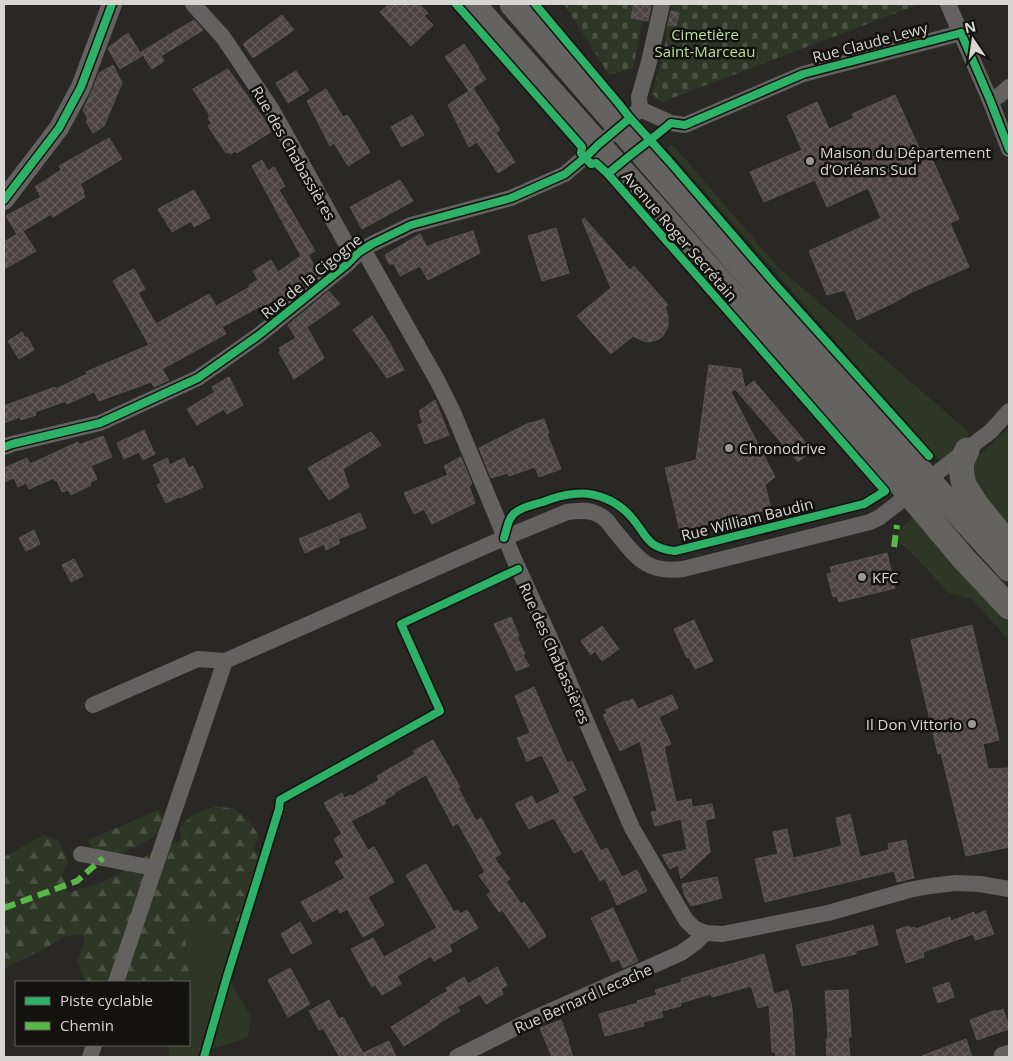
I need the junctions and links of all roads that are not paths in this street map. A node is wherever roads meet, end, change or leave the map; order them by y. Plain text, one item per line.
1 (112, 4) edge
2 (193, 4) edge
3 (473, 4) edge
4 (512, 4) edge
5 (662, 4) edge
6 (948, 4) edge
7 (961, 33) junction
8 (1009, 87) edge
9 (990, 100) junction
10 (640, 109) junction
11 (618, 128) junction
12 (598, 145) junction
13 (1009, 149) edge
14 (4, 200) edge
15 (359, 252) junction
16 (1009, 411) edge
17 (4, 447) edge
18 (967, 450) junction
19 (918, 487) junction
20 (504, 538) junction
21 (1009, 545) edge
22 (1009, 569) edge
23 (1009, 607) edge
24 (225, 661) junction
25 (93, 705) dead end
26 (80, 854) dead end
27 (154, 868) junction
28 (1009, 889) edge
29 (705, 933) junction
30 (116, 981) edge
31 (457, 1057) edge

1 - 14 street
2 - 15 street, Rue des Chabassières
3 - 12 main road, Avenue Roger Secrétain
4 - 11 main road, Avenue Roger Secrétain
5 - 10 street
6 - 7 street
7 - 9 street
7 - 10 street, Rue Claude Lewy
8 - 9 street
9 - 13 street
10 - 11 street, Rue de la Cigogne
11 - 12 street, Rue de la Cigogne
11 - 19 main road, Avenue Roger Secrétain
12 - 15 street, Rue de la Cigogne
12 - 19 main road, Avenue Roger Secrétain
15 - 17 street, Rue de la Cigogne
15 - 20 street, Rue des Chabassières
16 - 18 street
18 - 19 street
18 - 21 main road
19 - 20 street
19 - 22 main road, Avenue Roger Secrétain
19 - 23 main road, Avenue Roger Secrétain
20 - 24 street
20 - 29 street, Rue des Chabassières
24 - 25 street
24 - 27 street
26 - 27 street
27 - 30 street
28 - 29 street
29 - 31 street, Rue Bernard Lecache

